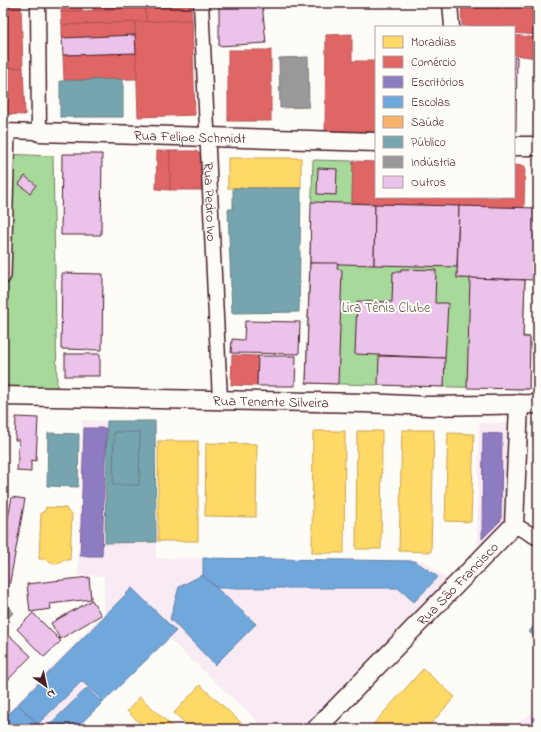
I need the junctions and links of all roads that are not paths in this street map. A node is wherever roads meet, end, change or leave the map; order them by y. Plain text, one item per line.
1 (38, 3) edge
2 (200, 3) edge
3 (450, 3) edge
4 (452, 26) edge
5 (6, 132) edge
6 (39, 132) junction
7 (207, 137) junction
8 (375, 142) edge
9 (515, 146) edge
10 (538, 146) edge
11 (3, 279) edge
12 (3, 396) edge
13 (220, 400) junction
14 (520, 404) junction
15 (538, 404) edge
16 (514, 525) junction
17 (538, 538) edge
18 (316, 729) edge

1 - 6 street
2 - 7 street, Rua Pedro Ivo
3 - 4 street
5 - 6 street, Rua Felipe Schmidt
5 - 11 street
6 - 7 street, Rua Felipe Schmidt
7 - 8 street, Rua Felipe Schmidt
7 - 13 street, Rua Pedro Ivo
9 - 10 street
12 - 13 street, Rua Tenente Silveira
13 - 14 street, Rua Tenente Silveira
14 - 15 street, Rua Tenente Silveira
14 - 16 street
16 - 17 street
16 - 18 street, Rua São Francisco

